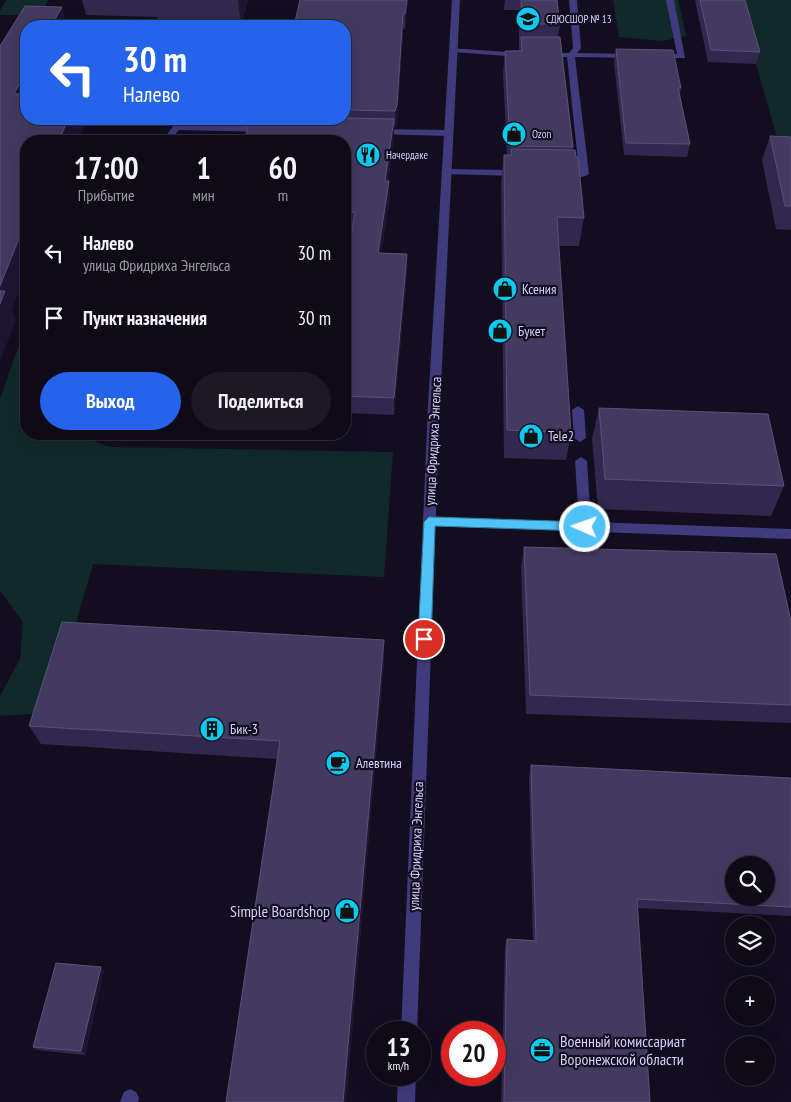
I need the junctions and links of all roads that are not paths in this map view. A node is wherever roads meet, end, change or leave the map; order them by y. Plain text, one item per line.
1 (456, 0) edge
2 (573, 0) edge
3 (670, 0) edge
4 (453, 50) junction
5 (571, 56) junction
6 (643, 56) edge
7 (653, 56) edge
8 (270, 129) edge
9 (368, 131) edge
10 (448, 133) junction
11 (171, 135) edge
12 (446, 172) junction
13 (528, 174) edge
14 (556, 174) edge
15 (578, 410) dead end
16 (580, 438) dead end
17 (581, 461) dead end
18 (429, 522) junction
19 (585, 527) junction
20 (791, 534) edge
21 (409, 1021) edge
22 (407, 1086) edge
23 (406, 1102) edge

1 - 4 street, улица Фридриха Энгельса
2 - 5 street
3 - 7 street
4 - 5 street
4 - 10 street, улица Фридриха Энгельса
5 - 6 street
5 - 14 street
8 - 11 street
9 - 10 street
10 - 12 street, улица Фридриха Энгельса
12 - 13 street
12 - 18 street, улица Фридриха Энгельса
15 - 16 street
17 - 19 street
18 - 19 street
18 - 21 street, улица Фридриха Энгельса
19 - 20 street
22 - 23 street

